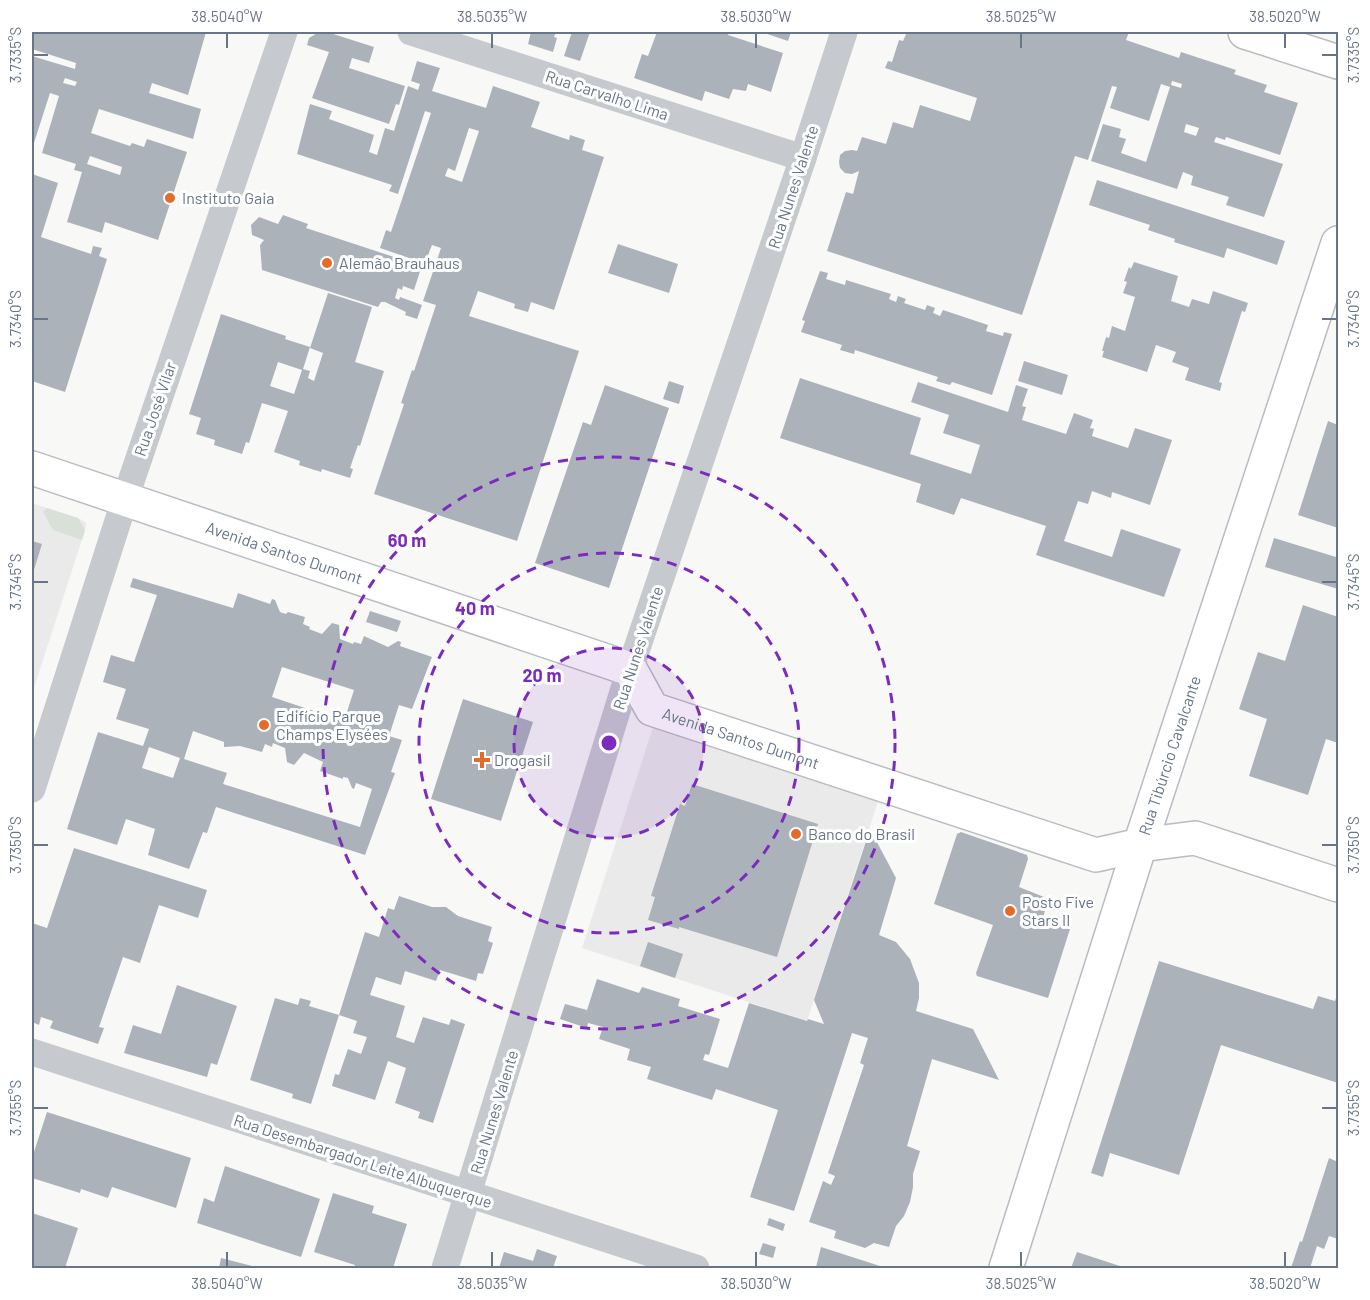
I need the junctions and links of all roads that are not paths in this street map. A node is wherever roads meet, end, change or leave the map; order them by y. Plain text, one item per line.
1 (284, 32) edge
2 (411, 32) edge
3 (844, 32) edge
4 (1245, 32) edge
5 (1338, 62) edge
6 (803, 158) junction
7 (1338, 243) edge
8 (1329, 308) edge
9 (32, 468) edge
10 (125, 499) junction
11 (630, 669) junction
12 (32, 789) edge
13 (1140, 845) junction
14 (1338, 885) edge
15 (32, 1052) edge
16 (469, 1195) junction
17 (445, 1269) edge
18 (696, 1269) edge
19 (1006, 1269) edge

1 - 10 street, Rua José Vilar
2 - 6 street, Rua Carvalho Lima
3 - 6 street, Rua Nunes Valente
4 - 5 main road
6 - 11 street, Rua Nunes Valente
7 - 8 main road, Rua Tibúrcio Cavalcante
8 - 13 main road, Rua Tibúrcio Cavalcante
9 - 10 main road, Avenida Santos Dumont
10 - 11 main road, Avenida Santos Dumont
10 - 12 street, Rua José Vilar
11 - 13 main road, Avenida Santos Dumont
11 - 16 street, Rua Nunes Valente
13 - 14 main road, Avenida Santos Dumont
13 - 19 main road, Rua Tibúrcio Cavalcante
15 - 16 street, Rua Desembargador Leite Albuquerque
16 - 17 street, Rua Nunes Valente
16 - 18 street, Rua Desembargador Leite Albuquerque

